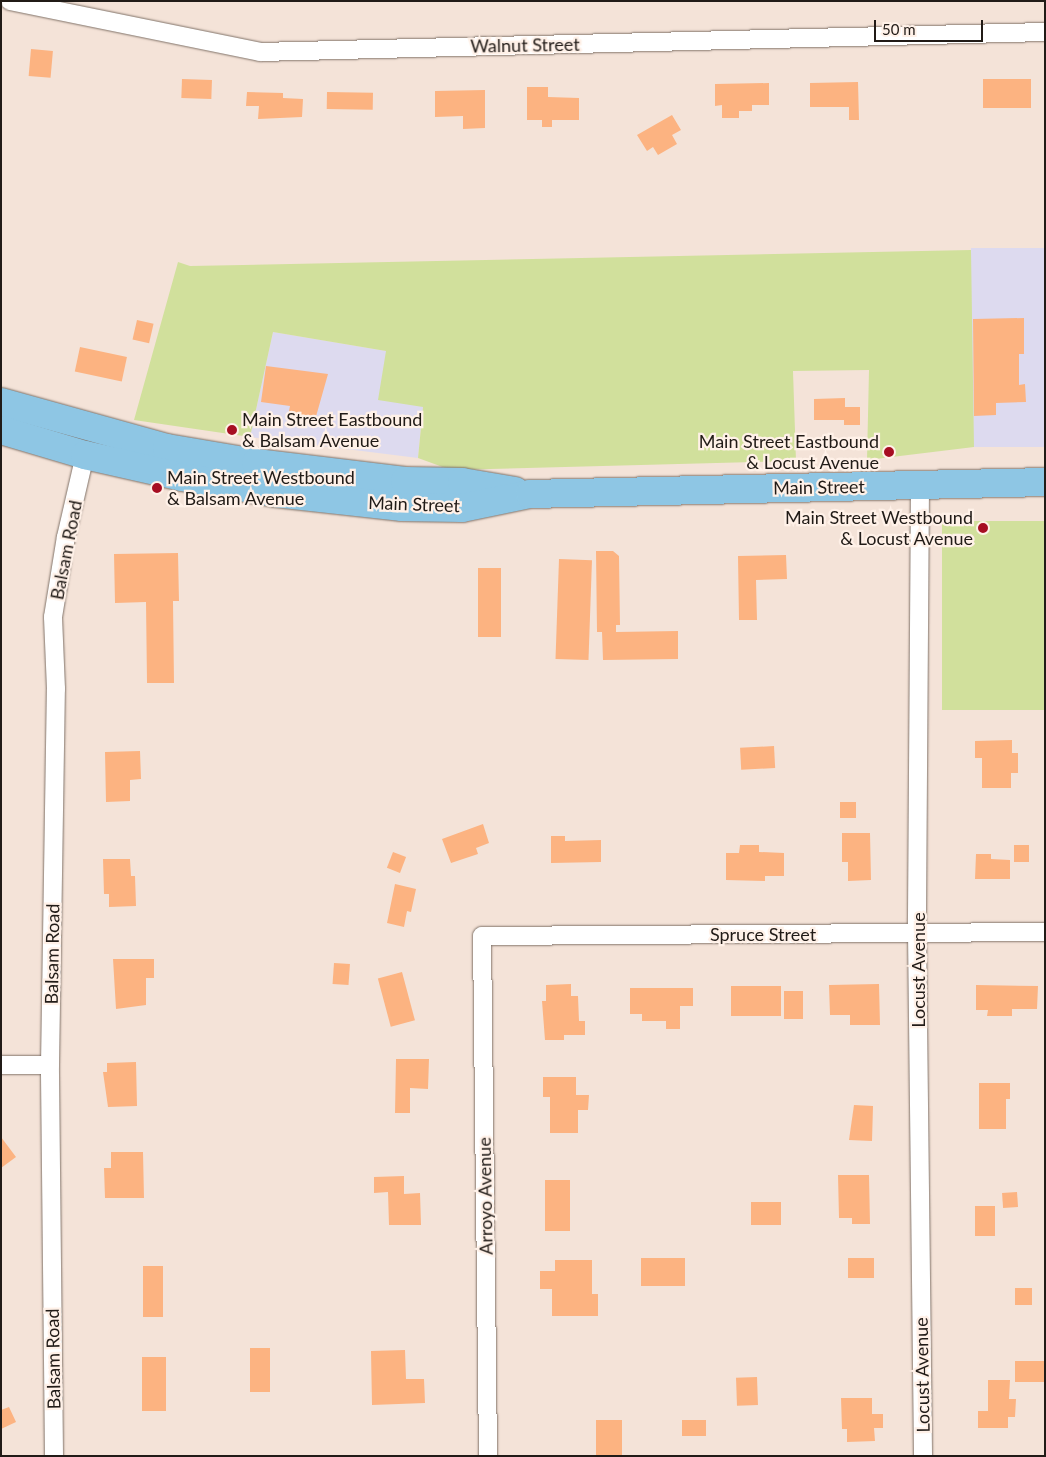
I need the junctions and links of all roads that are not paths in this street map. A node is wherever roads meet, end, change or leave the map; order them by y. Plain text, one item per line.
1 (10, 1) edge
2 (1045, 32) edge
3 (1, 402) edge
4 (1, 430) edge
5 (85, 455) junction
6 (256, 463) junction
7 (1045, 482) edge
8 (920, 485) junction
9 (534, 494) junction
10 (917, 932) junction
11 (1045, 932) edge
12 (482, 936) joint
13 (50, 1065) junction
14 (1, 1066) edge
15 (54, 1456) edge
16 (488, 1456) edge
17 (923, 1456) edge

1 - 2 street, Walnut Street
3 - 6 main road, Main Street
4 - 5 main road, Main Street
5 - 6 main road
5 - 9 main road, Main Street
5 - 13 street, Balsam Road
6 - 9 main road, Main Street
7 - 8 main road, Main Street
8 - 9 main road, Main Street
8 - 10 street, Locust Avenue
10 - 11 street, Spruce Street
10 - 12 street, Spruce Street
10 - 17 street, Locust Avenue
12 - 16 street, Arroyo Avenue
13 - 14 street
13 - 15 street, Balsam Road

